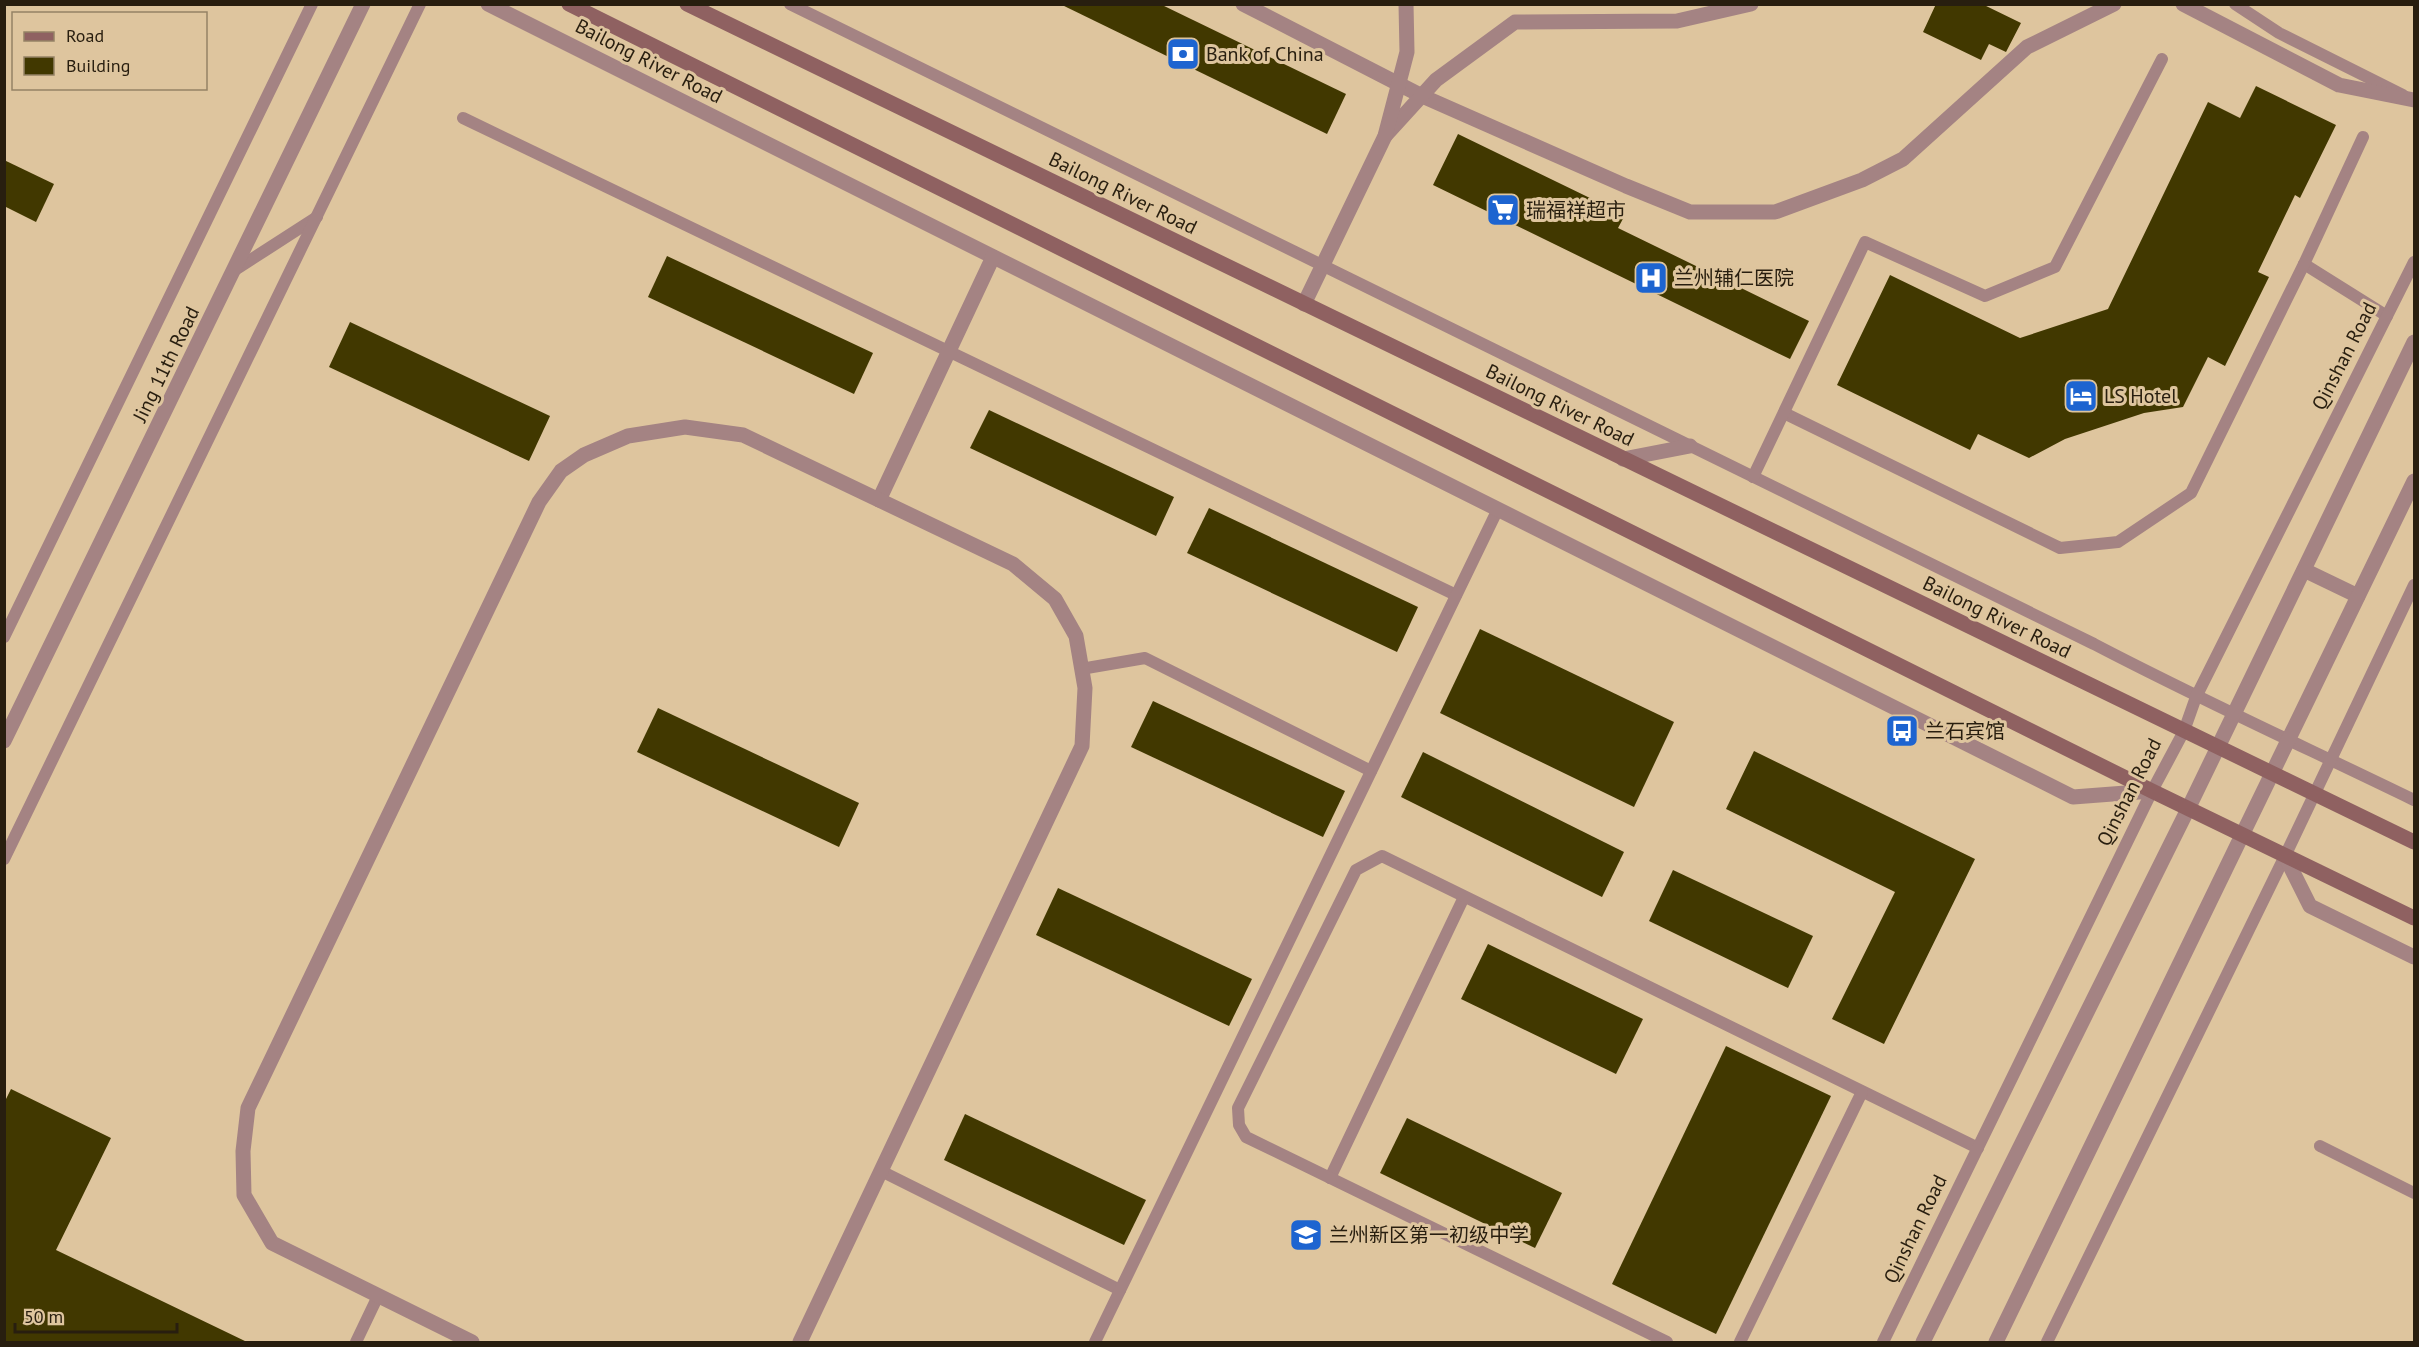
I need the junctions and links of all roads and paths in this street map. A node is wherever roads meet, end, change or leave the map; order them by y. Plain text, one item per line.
1 (312, 4) edge
2 (363, 4) edge
3 (420, 4) edge
4 (488, 4) edge
5 (569, 4) edge
6 (687, 4) edge
7 (790, 4) edge
8 (1243, 4) edge
9 (1406, 4) edge
10 (1751, 4) edge
11 (2114, 4) edge
12 (2183, 4) edge
13 (2235, 4) edge
14 (2163, 59) dead end
15 (1399, 82) junction
16 (1422, 96) junction
17 (2414, 100) edge
18 (463, 117) dead end
19 (1384, 136) junction
20 (2363, 136) dead end
21 (317, 216) junction
22 (993, 257) junction
23 (2415, 262) edge
24 (2304, 264) junction
25 (1322, 266) junction
26 (235, 270) junction
27 (1304, 304) junction
28 (2387, 316) junction
29 (2415, 342) edge
30 (948, 351) junction
31 (1784, 413) junction
32 (1690, 446) junction
33 (1623, 459) junction
34 (1753, 477) junction
35 (2415, 481) edge
36 (879, 500) junction
37 (1498, 509) junction
38 (2304, 570) junction
39 (2415, 585) edge
40 (1456, 595) junction
41 (2358, 596) junction
42 (4, 637) edge
43 (1081, 669) junction
44 (2196, 697) junction
45 (2234, 713) junction
46 (2184, 731) junction
47 (2289, 739) junction
48 (4, 741) edge
49 (2218, 747) junction
50 (2331, 760) junction
51 (1371, 771) junction
52 (2272, 774) junction
53 (2152, 792) junction
54 (2315, 794) junction
55 (2415, 800) edge
56 (2188, 809) junction
57 (2242, 835) junction
58 (2415, 842) edge
59 (2285, 856) junction
60 (4, 859) edge
61 (1464, 897) junction
62 (2413, 919) edge
63 (2415, 957) edge
64 (1862, 1092) junction
65 (2320, 1146) dead end
66 (1978, 1148) junction
67 (881, 1171) junction
68 (1330, 1178) junction
69 (2415, 1193) edge
70 (1120, 1290) junction
71 (378, 1296) junction
72 (356, 1342) edge
73 (472, 1342) edge
74 (800, 1342) edge
75 (1095, 1342) edge
76 (1667, 1342) edge
77 (1740, 1342) edge
78 (1883, 1342) edge
79 (1923, 1342) edge
80 (1996, 1342) edge
81 (2047, 1342) edge

1 - 42 lane
2 - 26 street, Jing 11th Road
3 - 21 lane
4 - 22 street, Bailong River Road
5 - 53 main road, Bailong River Road
6 - 27 main road, Bailong River Road
7 - 25 lane, Bailong River Road
8 - 15 street
9 - 15 street
10 - 16 street
11 - 16 street
12 - 17 street
13 - 17 lane
14 - 31 lane
15 - 16 street
15 - 19 street
16 - 19 street
18 - 30 lane
19 - 25 street
20 - 24 lane
21 - 26 lane
21 - 60 lane
22 - 30 street
22 - 37 street, Bailong River Road
23 - 28 lane, Qinshan Road
24 - 28 lane
24 - 31 lane
25 - 27 street
25 - 32 lane, Bailong River Road
26 - 48 street, Jing 11th Road
27 - 33 main road, Bailong River Road
28 - 44 lane, Qinshan Road
29 - 38 street
30 - 36 street
30 - 40 lane
31 - 34 lane
32 - 33 street
32 - 34 lane, Bailong River Road
33 - 46 main road, Bailong River Road
34 - 44 lane, Bailong River Road
35 - 41 street
36 - 43 street
36 - 71 street
37 - 40 lane
37 - 53 street, Bailong River Road
38 - 41 street
38 - 45 street
39 - 50 lane
40 - 51 lane
41 - 47 street
43 - 51 lane
43 - 67 street
44 - 45 lane, Bailong River Road
44 - 46 lane, Qinshan Road
45 - 47 lane, Bailong River Road
45 - 49 street
46 - 49 main road, Bailong River Road
46 - 53 lane, Qinshan Road
47 - 50 lane, Bailong River Road
47 - 52 street
49 - 52 main road, Bailong River Road
49 - 56 street
50 - 54 lane
50 - 55 lane, Bailong River Road
51 - 70 lane
52 - 54 main road, Bailong River Road
52 - 57 street
53 - 56 main road, Bailong River Road
53 - 66 lane, Qinshan Road
54 - 58 main road, Bailong River Road
54 - 59 lane
56 - 57 main road, Bailong River Road
56 - 79 street
57 - 59 main road, Bailong River Road
57 - 80 street
59 - 62 main road, Bailong River Road
59 - 63 street
59 - 81 lane
61 - 64 lane
61 - 68 lane
61 - 68 lane
64 - 66 lane
64 - 77 lane
65 - 69 lane
66 - 78 lane, Qinshan Road
67 - 70 lane
67 - 74 street
68 - 76 lane
70 - 75 lane
71 - 72 lane
71 - 73 street

